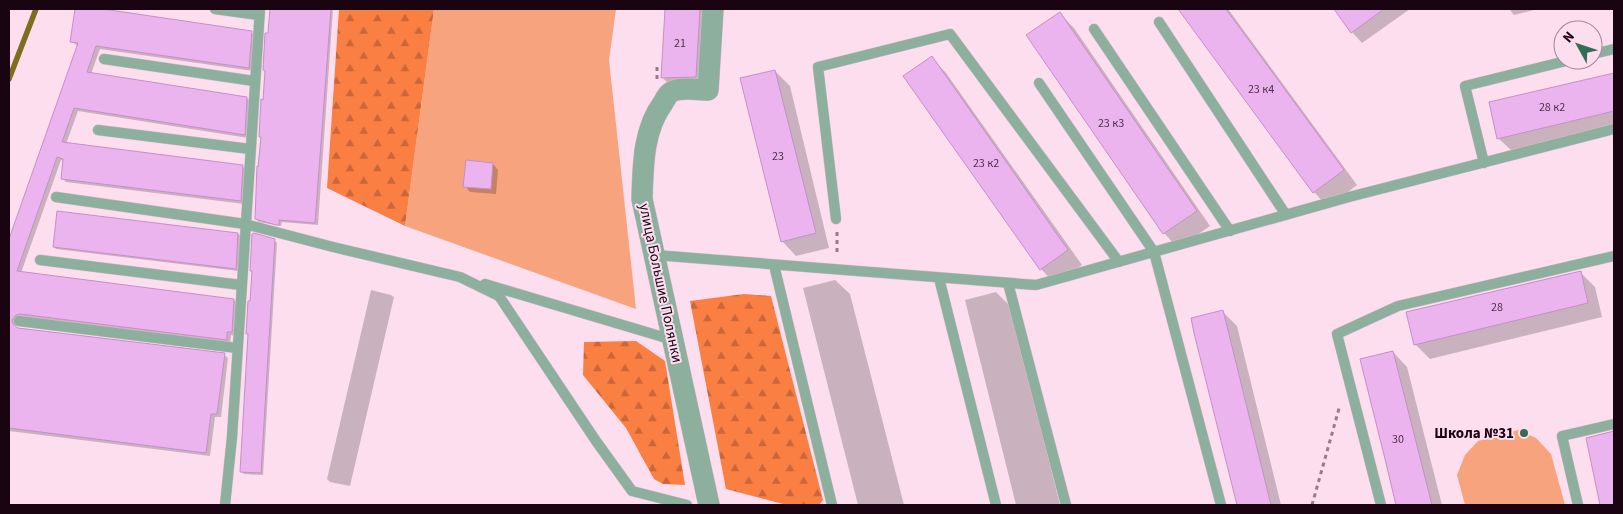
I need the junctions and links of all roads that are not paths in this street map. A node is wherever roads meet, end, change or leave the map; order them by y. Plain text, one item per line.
1 (215, 9) edge
2 (713, 9) edge
3 (259, 12) edge
4 (1159, 22) dead end
5 (1094, 29) dead end
6 (104, 59) dead end
7 (1553, 64) edge
8 (254, 81) junction
9 (1039, 83) dead end
10 (1614, 129) edge
11 (98, 130) dead end
12 (250, 149) junction
13 (1484, 163) junction
14 (56, 197) dead end
15 (1286, 215) junction
16 (836, 219) road end
17 (245, 224) junction
18 (1230, 231) junction
19 (1154, 252) junction
20 (655, 255) junction
21 (1614, 256) edge
22 (40, 260) dead end
23 (1119, 262) junction
24 (774, 265) junction
25 (460, 277) junction
26 (939, 278) junction
27 (1008, 283) junction
28 (241, 285) junction
29 (19, 321) dead end
30 (674, 340) junction
31 (237, 348) junction
32 (1614, 424) edge
33 (225, 505) edge
34 (687, 505) edge
35 (709, 505) edge
36 (832, 505) edge
37 (996, 505) edge
38 (1066, 505) edge
39 (1221, 505) edge
40 (1381, 505) edge
41 (1578, 505) edge

1 - 3 lane
2 - 20 street, улица Большие Полянки
3 - 8 lane
4 - 15 lane
5 - 18 lane
6 - 8 lane
7 - 13 lane
8 - 12 lane
9 - 19 lane
10 - 13 lane
11 - 12 lane
12 - 17 lane
13 - 15 lane
14 - 17 lane
15 - 18 lane
16 - 23 lane
17 - 25 lane
17 - 28 lane
18 - 19 lane
19 - 23 lane
19 - 39 lane
20 - 24 lane
20 - 30 street, улица Большие Полянки
21 - 40 lane
22 - 28 lane
23 - 27 lane
24 - 26 lane
24 - 36 lane
25 - 30 lane
25 - 34 lane
26 - 27 lane
26 - 37 lane
27 - 38 lane
28 - 31 lane
29 - 31 lane
30 - 35 street, улица Большие Полянки
31 - 33 lane
32 - 41 lane

